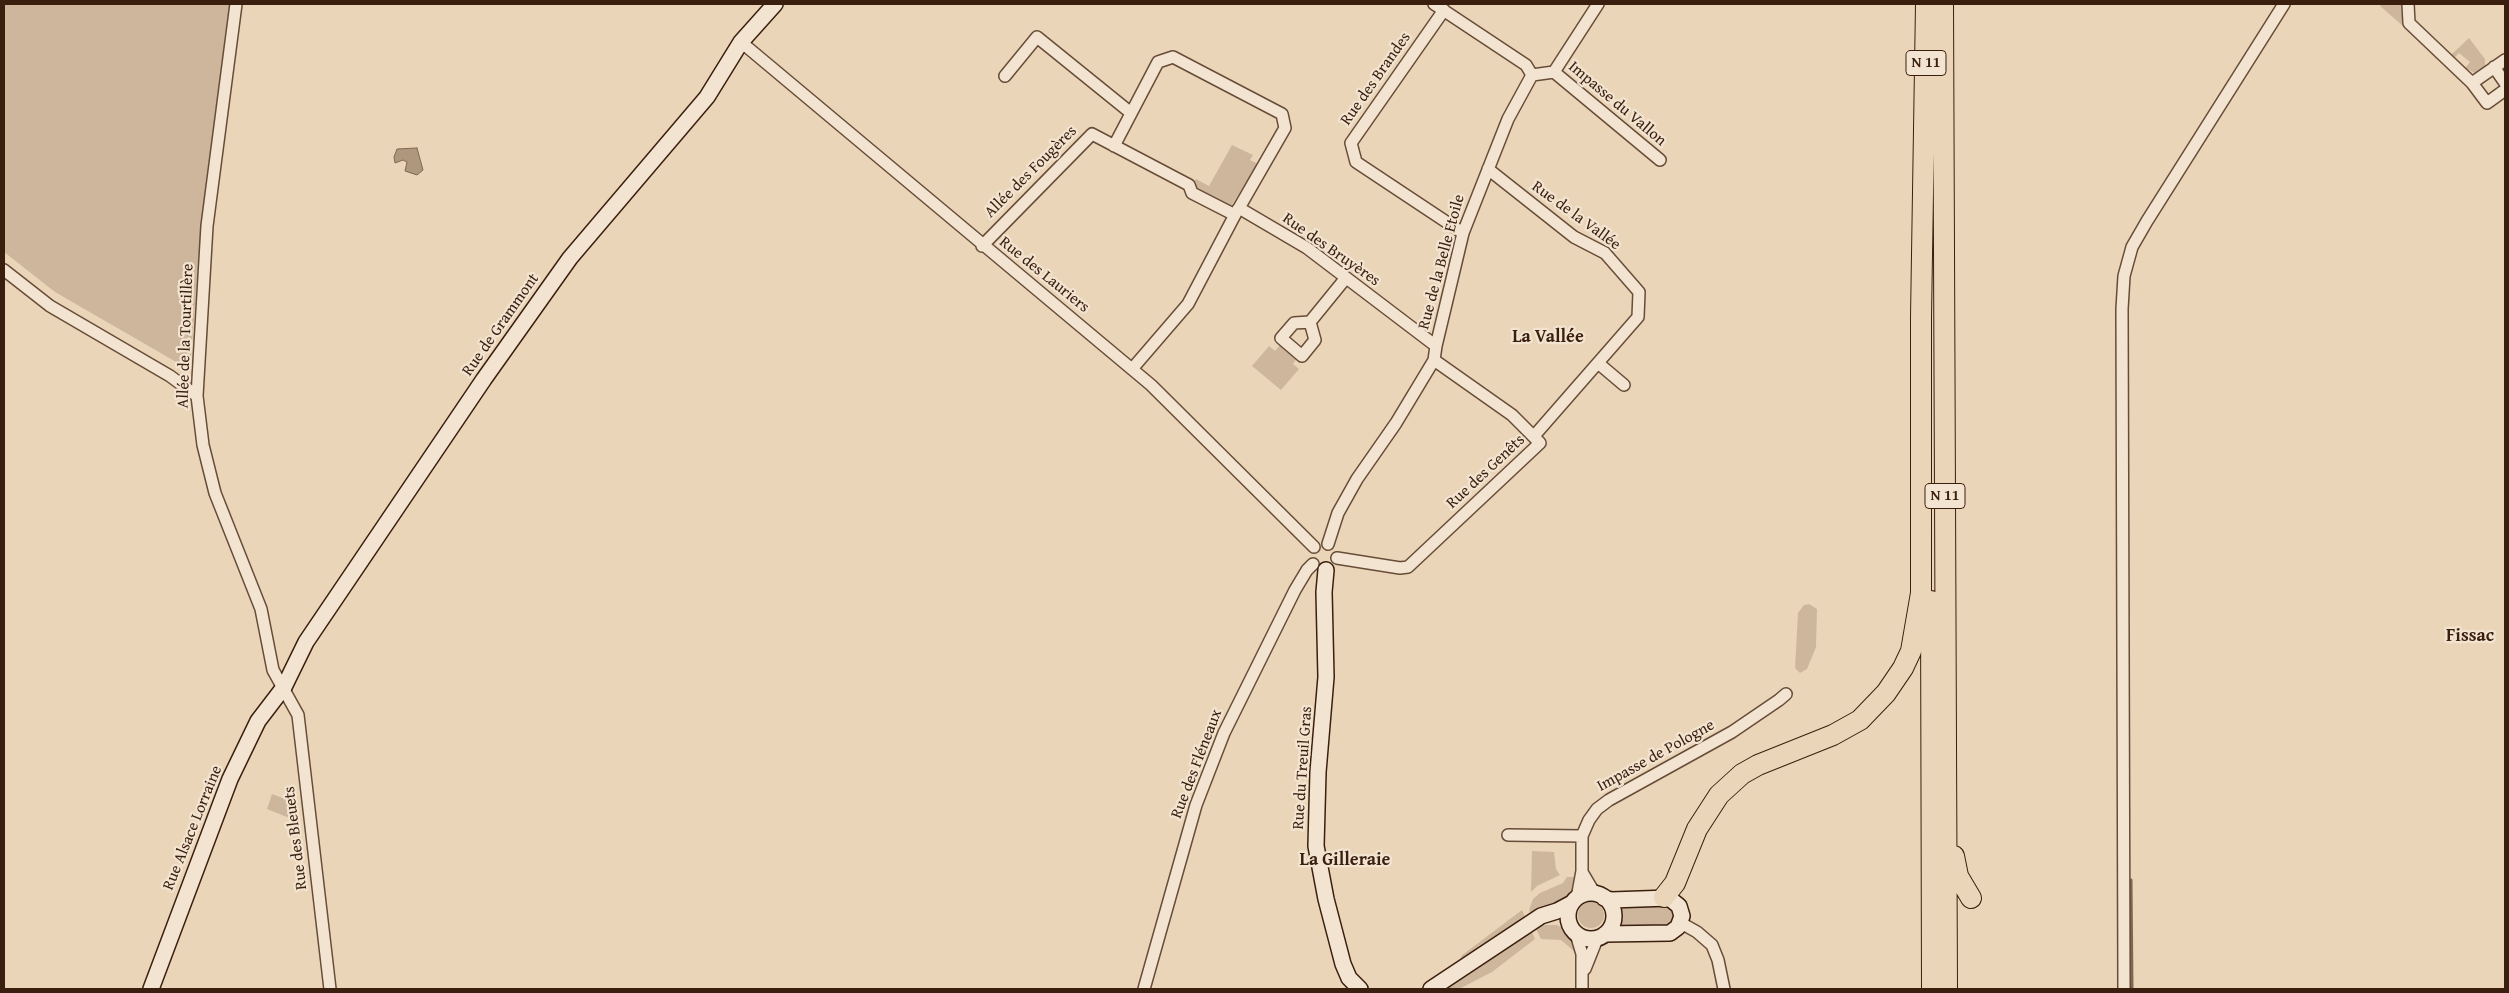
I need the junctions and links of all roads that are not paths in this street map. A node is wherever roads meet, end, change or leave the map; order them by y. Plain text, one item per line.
1 (236, 4) edge
2 (775, 4) edge
3 (1598, 4) edge
4 (1926, 4) edge
5 (1943, 4) edge
6 (2408, 4) edge
7 (2283, 5) edge
8 (1439, 7) edge
9 (741, 42) junction
10 (2505, 60) edge
11 (2494, 67) junction
12 (1554, 72) junction
13 (1532, 75) junction
14 (1005, 76) dead end
15 (2472, 83) junction
16 (2505, 83) edge
17 (2505, 90) edge
18 (1131, 113) junction
19 (1925, 122) junction
20 (1114, 146) junction
21 (1660, 160) dead end
22 (1488, 169) junction
23 (1237, 212) junction
24 (1464, 233) junction
25 (982, 246) junction
26 (4, 270) edge
27 (1345, 279) junction
28 (1310, 322) dead end
29 (1436, 346) junction
30 (1434, 360) junction
31 (1598, 362) junction
32 (1132, 369) junction
33 (1624, 385) dead end
34 (197, 396) junction
35 (1534, 436) junction
36 (1328, 544) junction
37 (1314, 547) junction
38 (1337, 558) junction
39 (1319, 567) junction
40 (284, 687) junction
41 (1786, 694) dead end
42 (1946, 821) junction
43 (1508, 834) dead end
44 (1582, 836) junction
45 (1582, 871) junction
46 (1600, 896) junction
47 (1664, 897) junction
48 (1971, 898) dead end
49 (1574, 901) junction
50 (1531, 922) junction
51 (1680, 923) junction
52 (1573, 930) junction
53 (1601, 936) junction
54 (1582, 984) edge
55 (151, 989) edge
56 (330, 989) edge
57 (1144, 989) edge
58 (1360, 989) edge
59 (1431, 989) edge
60 (1724, 989) edge
61 (1932, 989) edge
62 (1946, 989) edge
63 (2124, 989) edge

1 - 34 street, Allée de la Tourtillère
2 - 9 street, Rue de Grammont
3 - 12 street
4 - 19 highway, N 11
5 - 42 highway, N 11
6 - 15 street
7 - 63 street
8 - 13 street
8 - 24 street, Rue des Brandes
9 - 25 street, Rue des Lauriers
9 - 40 street, Rue de Grammont
10 - 11 street
11 - 15 street
11 - 16 street
12 - 13 street
12 - 21 street, Impasse du Vallon
13 - 22 street, Rue de la Belle Etoile
14 - 18 street
15 - 17 street
18 - 20 street
18 - 23 street
19 - 47 highway
19 - 61 highway, N 11
20 - 23 street, Allée des Fougères
20 - 25 street, Allée des Fougères
22 - 24 street, Rue de la Belle Etoile
22 - 31 street, Rue de la Vallée
23 - 27 street, Rue des Bruyères
23 - 32 street
24 - 29 street, Rue de la Belle Etoile
25 - 32 street, Rue des Lauriers
26 - 34 street
27 - 28 street
27 - 29 street, Rue des Bruyères
29 - 30 street, Rue de la Belle Etoile
30 - 35 street, Rue des Genêts
30 - 36 street, Rue de la Belle Etoile
31 - 33 street
31 - 35 street, Rue de la Vallée
32 - 37 street, Rue des Lauriers
34 - 40 street, Allée de la Tourtillère
35 - 38 street, Rue des Genêts
36 - 37 street
36 - 38 street
37 - 39 street, Rue du Treuil Gras
38 - 39 street
39 - 57 street, Rue des Fléneaux
39 - 58 street, Rue du Treuil Gras
40 - 55 street, Rue Alsace Lorraine
40 - 56 street, Rue des Bleuets
41 - 44 street, Impasse de Pologne
42 - 48 highway
42 - 62 highway, N 11
43 - 44 street
44 - 45 street, Impasse de Pologne
45 - 46 street
45 - 49 street, Impasse de Pologne
46 - 47 street
46 - 49 street
46 - 53 street
47 - 51 street
49 - 50 street
49 - 52 street
50 - 52 street
50 - 59 street
51 - 53 street
51 - 60 street
52 - 53 street
52 - 54 street
53 - 54 street

